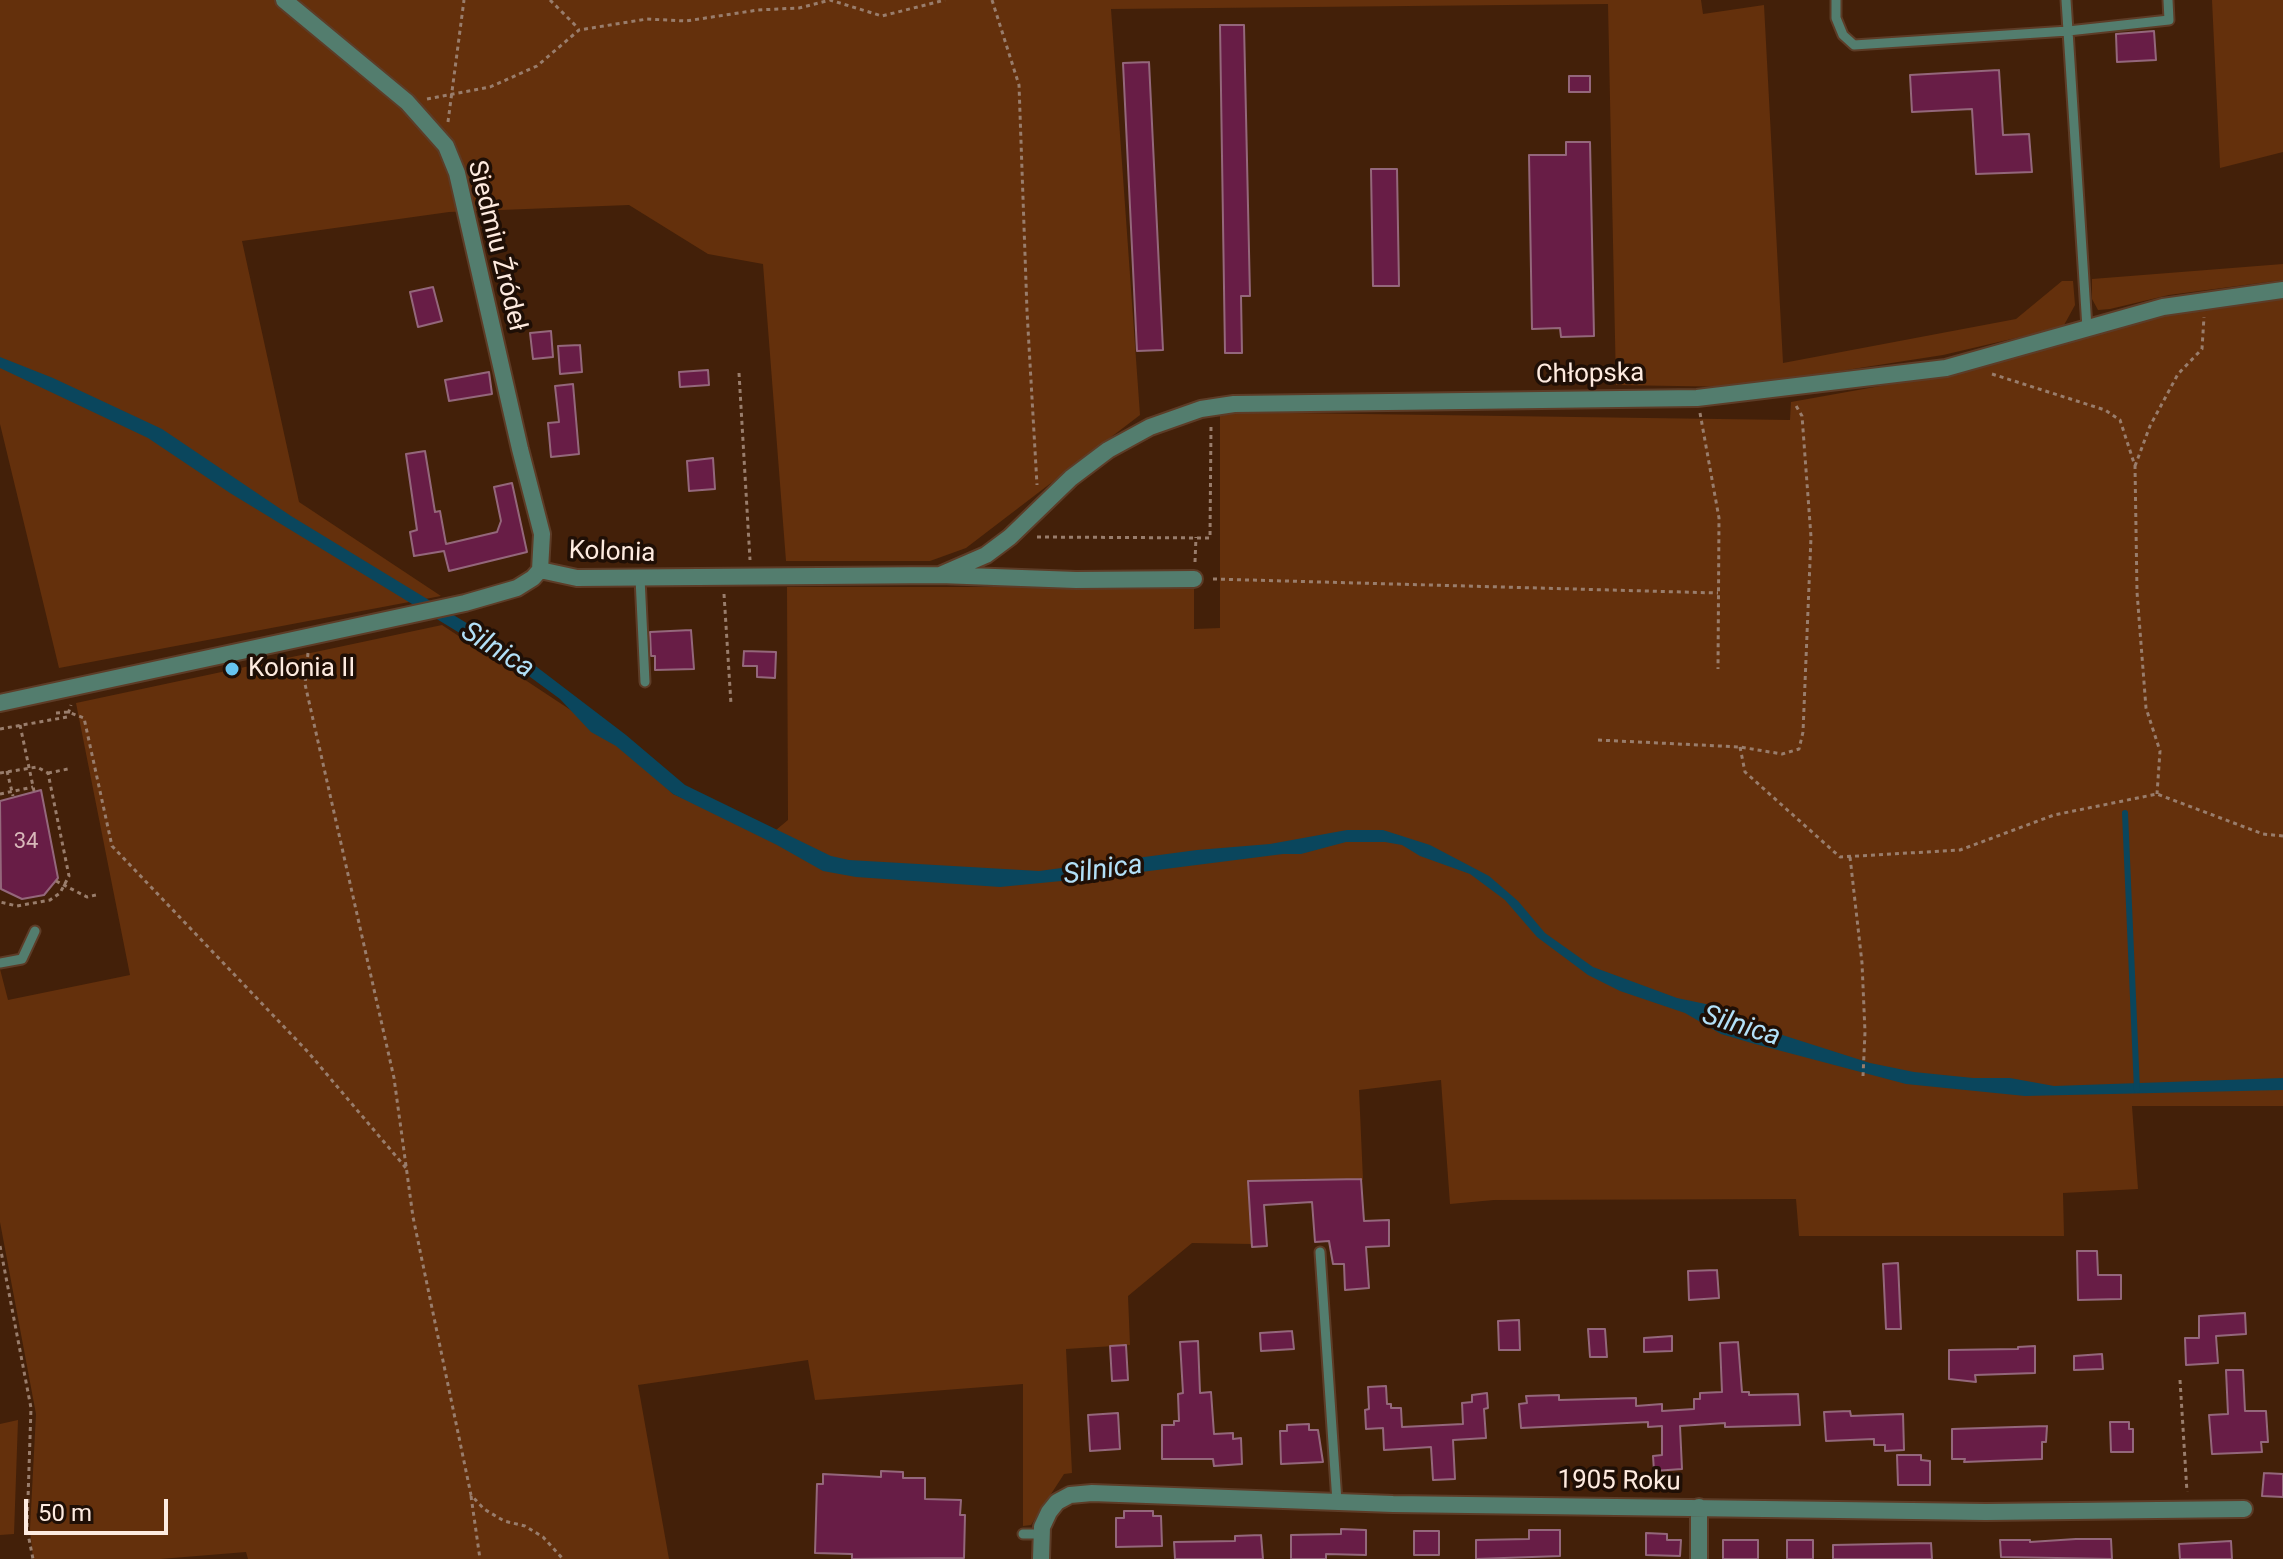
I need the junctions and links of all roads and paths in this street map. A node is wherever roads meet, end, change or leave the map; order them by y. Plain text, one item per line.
1 (284, 0) edge
2 (464, 0) edge
3 (550, 0) edge
4 (945, 0) edge
5 (992, 0) edge
6 (1836, 0) edge
7 (2066, 0) edge
8 (2168, 0) edge
9 (579, 30) junction
10 (2068, 31) junction
11 (450, 95) junction
12 (407, 102) junction
13 (446, 146) junction
14 (2283, 290) edge
15 (2205, 301) junction
16 (2087, 328) junction
17 (1962, 363) junction
18 (739, 373) dead end
19 (1784, 387) junction
20 (1697, 398) junction
21 (1211, 408) junction
22 (2135, 466) junction
23 (1039, 508) junction
24 (1010, 537) junction
25 (1196, 537) junction
26 (540, 570) junction
27 (940, 575) junction
28 (640, 578) junction
29 (724, 578) junction
30 (751, 578) junction
31 (1194, 579) junction
32 (1718, 593) junction
33 (305, 638) junction
34 (1718, 669) dead end
35 (645, 682) dead end
36 (0, 703) edge
37 (731, 704) dead end
38 (56, 713) dead end
39 (20, 725) dead end
40 (1598, 740) dead end
41 (1740, 747) junction
42 (29, 767) junction
43 (68, 769) dead end
44 (7, 771) junction
45 (0, 773) edge
46 (48, 773) junction
47 (0, 794) edge
48 (12, 794) junction
49 (2157, 794) junction
50 (2283, 836) edge
51 (1850, 856) junction
52 (56, 881) dead end
53 (65, 886) junction
54 (96, 895) dead end
55 (0, 902) edge
56 (35, 931) dead end
57 (0, 963) edge
58 (1863, 1076) dead end
59 (406, 1168) junction
60 (0, 1246) edge
61 (1320, 1252) dead end
62 (2180, 1380) dead end
63 (471, 1495) junction
64 (1337, 1502) junction
65 (1699, 1507) junction
66 (2188, 1509) junction
67 (2244, 1509) dead end
68 (1023, 1534) dead end
69 (1042, 1534) junction
70 (33, 1559) edge
71 (480, 1559) edge
72 (563, 1559) edge
73 (1041, 1559) edge
74 (1699, 1559) edge

1 - 12 street, Siedmiu Źródeł
2 - 11 path
3 - 9 path
4 - 9 path
5 - 23 path
6 - 10 lane
7 - 10 lane
8 - 10 lane
9 - 11 path
10 - 16 lane
11 - 12 path
11 - 13 path
12 - 13 street, Siedmiu Źródeł
13 - 26 street, Siedmiu Źródeł
14 - 15 street, Chłopska
15 - 16 street, Chłopska
15 - 22 path
16 - 17 street, Chłopska
17 - 19 street, Chłopska
17 - 22 path
18 - 30 path
19 - 20 street, Chłopska
19 - 41 path
20 - 21 street, Chłopska
20 - 32 path
21 - 23 street, Chłopska
21 - 25 path
22 - 49 path
23 - 24 street, Chłopska
24 - 25 path
24 - 27 street, Chłopska
25 - 31 path
26 - 28 street, Kolonia
26 - 33 street, Kolonia
27 - 30 street, Kolonia
27 - 31 street, Kolonia
28 - 29 street, Kolonia
28 - 35 lane
29 - 30 street, Kolonia
29 - 37 path
31 - 32 path
32 - 34 path
33 - 36 street, Kolonia
33 - 59 path
38 - 59 path
39 - 42 path
40 - 41 path
41 - 51 path
42 - 44 path
42 - 46 path
42 - 48 path
43 - 46 path
44 - 45 path
44 - 48 path
46 - 53 path
47 - 48 path
49 - 50 path
49 - 51 path
51 - 58 path
52 - 53 path
53 - 54 path
53 - 55 path
56 - 57 lane
59 - 63 path
60 - 70 path
61 - 64 lane
62 - 66 path
63 - 71 path
63 - 72 path
64 - 65 street, 1905 Roku
64 - 69 street, 1905 Roku
65 - 66 street, 1905 Roku
65 - 74 street
66 - 67 street, 1905 Roku
68 - 69 lane
69 - 73 street, 1905 Roku

